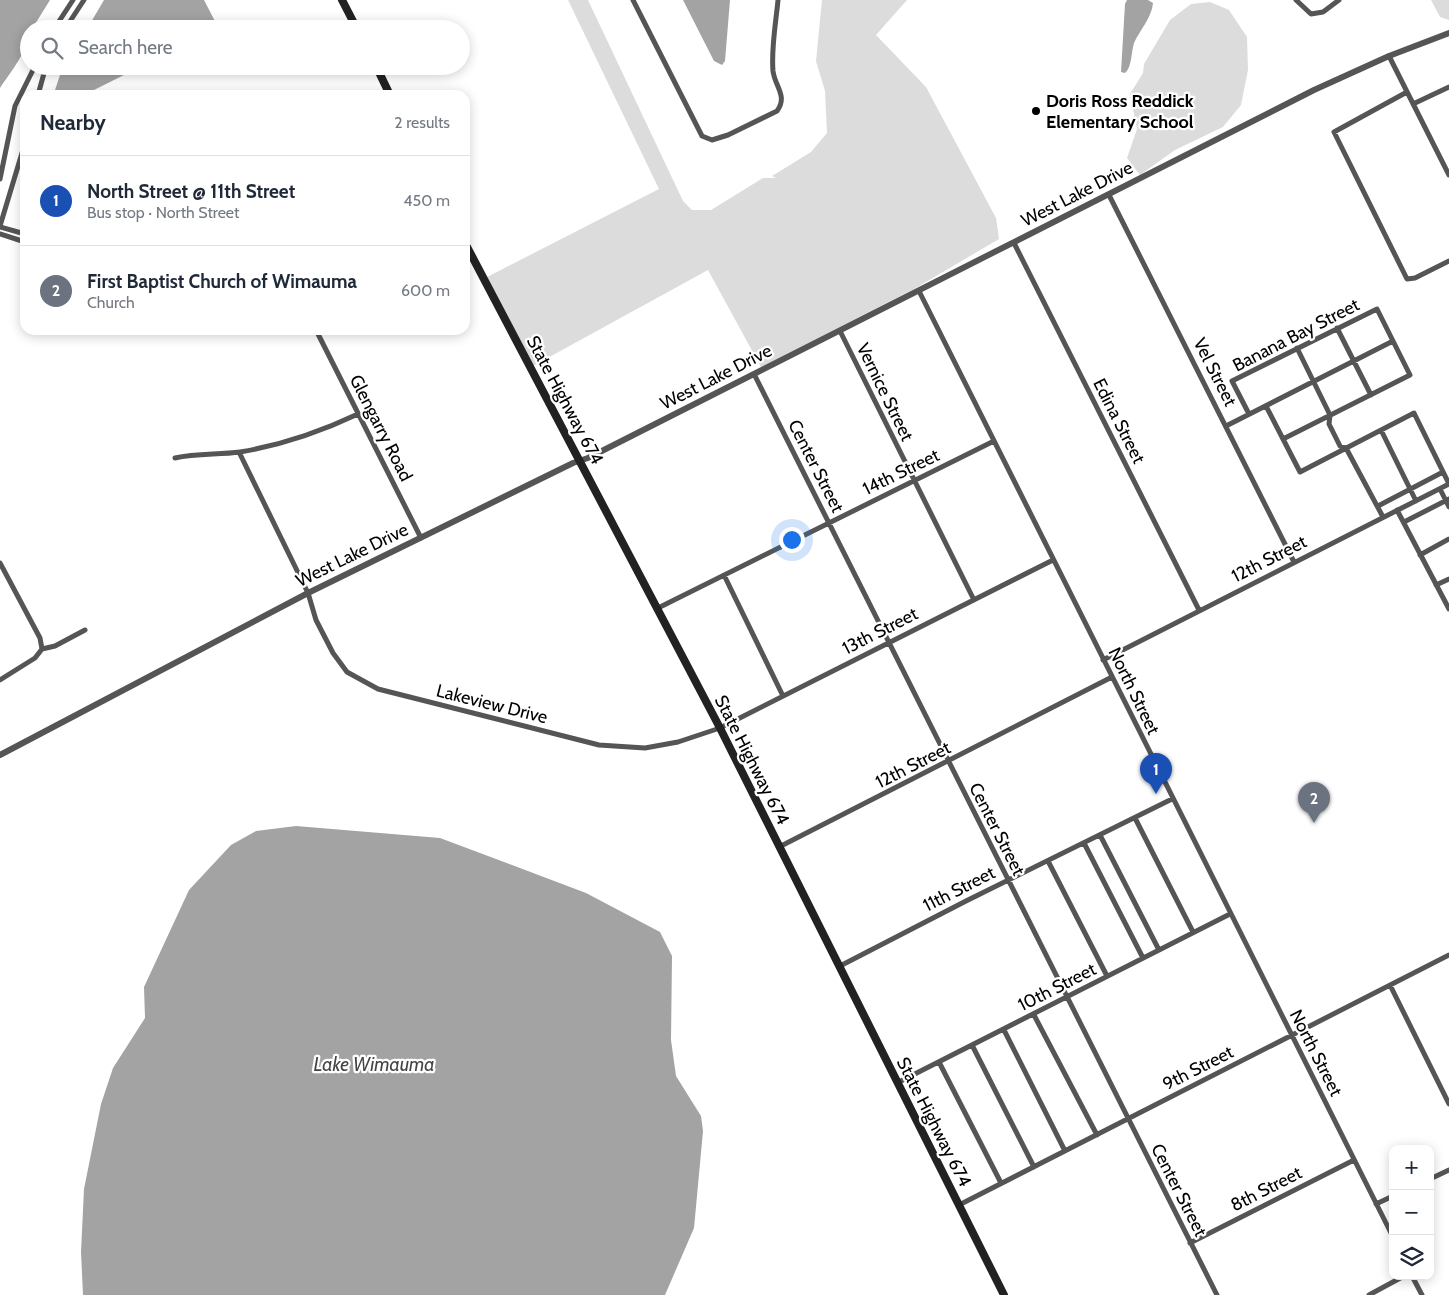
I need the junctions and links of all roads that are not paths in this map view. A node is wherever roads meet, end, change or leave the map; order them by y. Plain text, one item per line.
1 (73, 0) edge
2 (84, 0) edge
3 (342, 0) edge
4 (633, 0) edge
5 (778, 0) edge
6 (1296, 0) edge
7 (1339, 0) edge
8 (60, 20) edge
9 (71, 20) edge
10 (352, 20) edge
11 (1449, 33) edge
12 (1389, 56) junction
13 (30, 75) edge
14 (44, 75) edge
15 (380, 75) edge
16 (1449, 87) edge
17 (23, 90) edge
18 (39, 90) edge
19 (388, 90) edge
20 (1407, 92) junction
21 (20, 96) edge
22 (1413, 104) junction
23 (20, 159) edge
24 (1449, 175) edge
25 (0, 179) edge
26 (1109, 195) junction
27 (0, 226) edge
28 (20, 232) edge
29 (0, 234) edge
30 (20, 240) edge
31 (1014, 243) junction
32 (470, 252) edge
33 (1449, 261) edge
34 (919, 291) junction
35 (1337, 328) junction
36 (840, 331) junction
37 (318, 335) edge
38 (1393, 341) junction
39 (1297, 348) junction
40 (1354, 361) junction
41 (754, 374) junction
42 (1314, 381) junction
43 (1371, 395) junction
44 (1266, 406) junction
45 (358, 414) junction
46 (1249, 414) junction
47 (1330, 415) junction
48 (1226, 426) junction
49 (1381, 430) junction
50 (1283, 439) junction
51 (994, 441) junction
52 (1346, 448) junction
53 (239, 452) junction
54 (175, 458) dead end
55 (581, 461) junction
56 (1443, 472) junction
57 (914, 481) junction
58 (1449, 484) edge
59 (1410, 489) junction
60 (1440, 489) junction
61 (1448, 500) edge
62 (1416, 501) junction
63 (1378, 506) junction
64 (1449, 507) edge
65 (1397, 510) junction
66 (1383, 517) junction
67 (1404, 522) junction
68 (829, 523) junction
69 (421, 538) junction
70 (1449, 540) edge
71 (1420, 554) junction
72 (1053, 560) junction
73 (1294, 562) junction
74 (0, 563) edge
75 (724, 575) junction
76 (1449, 579) edge
77 (1436, 585) junction
78 (308, 593) junction
79 (974, 600) junction
80 (658, 608) junction
81 (1449, 609) edge
82 (1199, 610) junction
83 (86, 630) dead end
84 (889, 642) junction
85 (42, 649) junction
86 (1103, 660) junction
87 (1112, 677) junction
88 (0, 680) edge
89 (783, 696) junction
90 (720, 728) junction
91 (0, 756) edge
92 (948, 762) junction
93 (1172, 800) junction
94 (1135, 818) junction
95 (1100, 835) junction
96 (1084, 843) junction
97 (779, 847) junction
98 (1048, 861) junction
99 (1007, 880) junction
100 (1230, 914) junction
101 (1193, 932) junction
102 (1159, 950) junction
103 (1449, 955) edge
104 (1143, 958) junction
105 (840, 966) junction
106 (1107, 976) junction
107 (1390, 985) junction
108 (1068, 998) junction
109 (1034, 1015) junction
110 (1004, 1030) junction
111 (1292, 1035) junction
112 (972, 1046) junction
113 (939, 1062) junction
114 (897, 1083) junction
115 (1449, 1104) edge
116 (1128, 1120) junction
117 (1097, 1135) junction
118 (1065, 1152) junction
119 (1354, 1160) junction
120 (1034, 1167) junction
121 (1449, 1170) edge
122 (1434, 1177) edge
123 (1001, 1184) junction
124 (1389, 1198) edge
125 (1376, 1204) junction
126 (959, 1205) junction
127 (1392, 1235) edge
128 (1190, 1242) junction
129 (1397, 1280) edge
130 (1414, 1280) edge
131 (1004, 1295) edge
132 (1217, 1295) edge
133 (1370, 1295) edge
134 (1422, 1295) edge

1 - 8 street
2 - 9 street
3 - 10 main road
4 - 5 street
6 - 7 street
11 - 12 street, West Lake Drive
12 - 20 street
12 - 26 street, West Lake Drive
13 - 17 street
14 - 18 street
15 - 19 main road
16 - 22 street
20 - 22 street
20 - 33 street
21 - 25 street
22 - 24 street
23 - 27 street
26 - 31 street, West Lake Drive
26 - 48 street, Vel Street
27 - 28 street
29 - 30 street
31 - 34 street, West Lake Drive
31 - 82 street, Edina Street
32 - 55 main road, State Highway 674
34 - 36 street, West Lake Drive
34 - 51 street, North Street
35 - 38 street, Banana Bay Street
35 - 39 street, Banana Bay Street
35 - 40 street
36 - 41 street, West Lake Drive
36 - 57 street, Vernice Street
37 - 45 street, Glengarry Road
38 - 40 street
38 - 43 street
39 - 42 street
39 - 46 street, Banana Bay Street
40 - 42 street
40 - 43 street
41 - 55 street, West Lake Drive
41 - 68 street, Center Street
42 - 44 street
42 - 47 street
43 - 47 street
44 - 46 street
44 - 50 street
45 - 53 street
45 - 69 street, Glengarry Road
46 - 48 street
47 - 50 street
47 - 52 street
48 - 73 street, Vel Street
49 - 52 street
49 - 56 street
49 - 59 street
50 - 52 street
51 - 57 street, 14th Street
51 - 72 street, North Street
52 - 63 street
53 - 54 street
53 - 78 street, Lakeview Drive
55 - 69 street, West Lake Drive
55 - 80 main road, State Highway 674
56 - 58 street
56 - 59 street
57 - 68 street, 14th Street
57 - 79 street, Vernice Street
58 - 60 street, 12th Street
59 - 62 street
59 - 63 street
60 - 61 street
60 - 62 street, 12th Street
61 - 64 street
61 - 67 street
62 - 65 street, 12th Street
63 - 66 street
65 - 66 street, 12th Street
65 - 67 street
66 - 73 street, 12th Street
67 - 71 street
68 - 75 street, 14th Street
68 - 84 street, Center Street
69 - 78 street, West Lake Drive
70 - 71 street
71 - 77 street
72 - 79 street, 13th Street
72 - 86 street, North Street
73 - 82 street, 12th Street
74 - 85 street
75 - 80 street, 14th Street
75 - 89 street
76 - 77 street
77 - 81 street
78 - 90 street, Lakeview Drive
78 - 91 street, West Lake Drive
79 - 84 street, 13th Street
80 - 90 main road, State Highway 674
82 - 86 street, 12th Street
83 - 85 street
84 - 89 street, 13th Street
84 - 92 street, Center Street
85 - 88 street
86 - 87 street, North Street
87 - 92 street, 12th Street
87 - 93 street, North Street
89 - 90 street, 13th Street
90 - 97 main road, State Highway 674
92 - 97 street, 12th Street
92 - 99 street, Center Street
93 - 94 street, 11th Street
93 - 100 street, North Street
94 - 95 street, 11th Street
94 - 101 street
95 - 96 street, 11th Street
95 - 102 street
96 - 98 street, 11th Street
96 - 104 street
97 - 105 main road, State Highway 674
98 - 99 street, 11th Street
98 - 106 street
99 - 105 street, 11th Street
99 - 108 street, Center Street
100 - 101 street, 10th Street
100 - 111 street, North Street
101 - 102 street, 10th Street
102 - 104 street, 10th Street
103 - 107 street, 9th Street
104 - 106 street, 10th Street
105 - 114 main road, State Highway 674
106 - 108 street, 10th Street
107 - 111 street, 9th Street
107 - 115 street
108 - 109 street, 10th Street
108 - 116 street, Center Street
109 - 110 street, 10th Street
109 - 117 street
110 - 112 street, 10th Street
110 - 118 street
111 - 116 street, 9th Street
111 - 119 street, North Street
112 - 113 street, 10th Street
112 - 120 street
113 - 114 street, 10th Street
113 - 123 street
114 - 126 main road, State Highway 674
116 - 117 street, 9th Street
116 - 128 street, Center Street
117 - 118 street, 9th Street
118 - 120 street, 9th Street
119 - 125 street, North Street
119 - 128 street, 8th Street
120 - 123 street, 9th Street
121 - 122 street
123 - 126 street, 9th Street
124 - 125 street
125 - 127 street, North Street
126 - 131 main road, State Highway 674
128 - 132 street, Center Street
129 - 133 street
130 - 134 street

